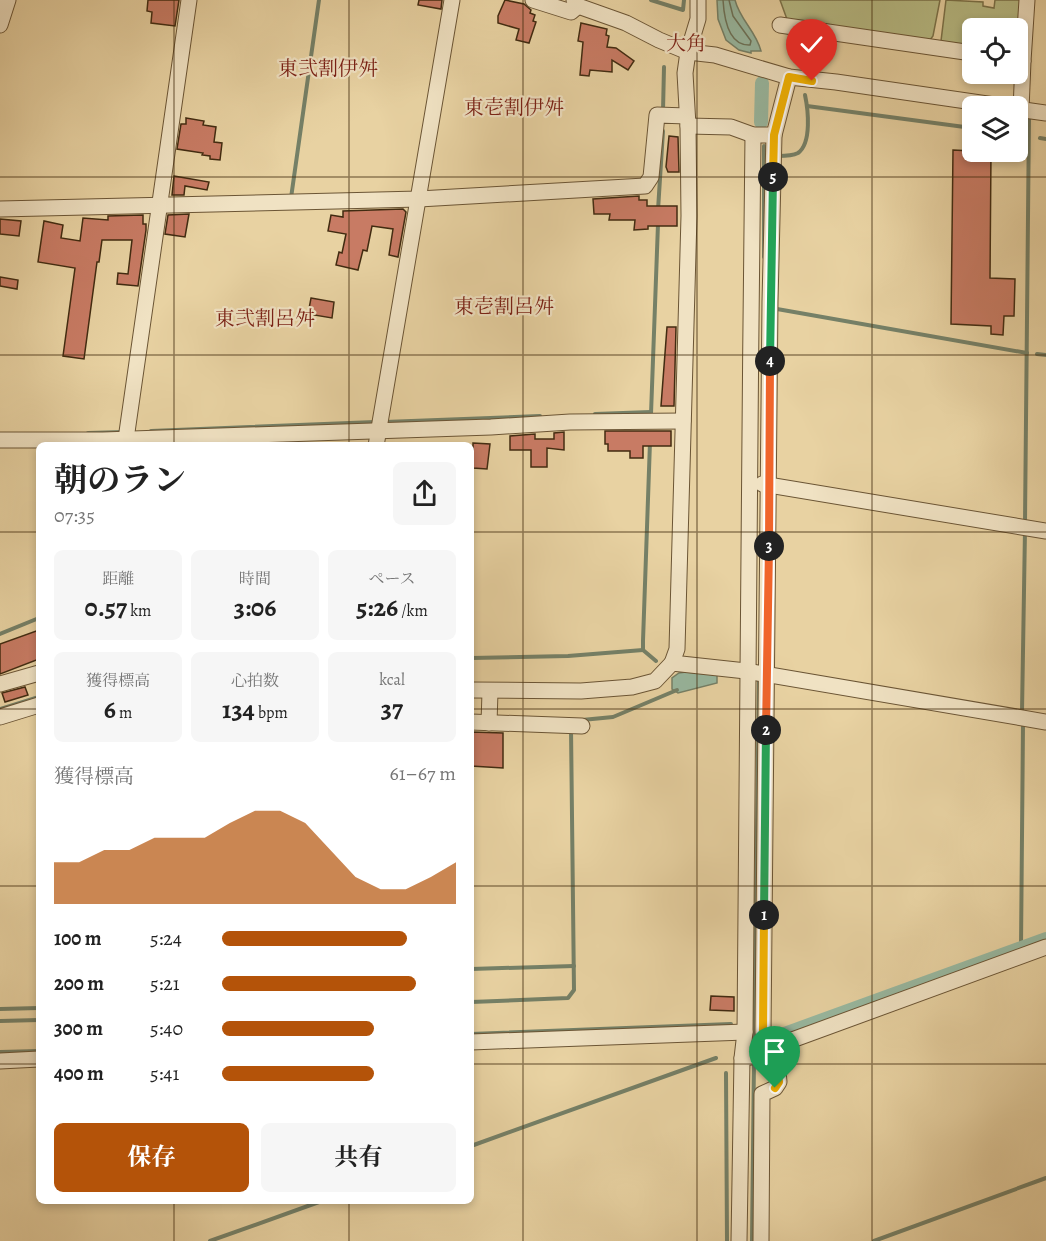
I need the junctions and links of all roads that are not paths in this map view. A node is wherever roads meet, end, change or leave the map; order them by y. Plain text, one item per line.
1 (8, 0) edge
2 (189, 0) edge
3 (452, 0) edge
4 (533, 0) edge
5 (698, 0) edge
6 (1027, 0) edge
7 (576, 3) edge
8 (1025, 18) edge
9 (0, 25) edge
10 (780, 25) dead end
11 (688, 52) junction
12 (962, 52) edge
13 (789, 77) junction
14 (962, 100) edge
15 (1028, 110) edge
16 (1046, 113) edge
17 (688, 121) junction
18 (753, 135) junction
19 (774, 135) junction
20 (419, 196) junction
21 (160, 202) junction
22 (0, 209) edge
23 (683, 420) junction
24 (380, 424) junction
25 (128, 437) edge
26 (0, 440) edge
27 (377, 442) edge
28 (764, 486) junction
29 (1046, 531) edge
30 (672, 663) junction
31 (758, 673) junction
32 (36, 674) edge
33 (0, 684) edge
34 (474, 690) edge
35 (490, 692) junction
36 (36, 706) edge
37 (0, 717) edge
38 (489, 719) junction
39 (474, 722) edge
40 (1046, 722) edge
41 (574, 725) dead end
42 (1046, 947) edge
43 (745, 1032) junction
44 (474, 1042) edge
45 (759, 1051) junction
46 (36, 1059) edge
47 (0, 1061) edge
48 (739, 1241) edge
49 (761, 1241) edge

1 - 9 street
2 - 21 street
3 - 20 street
4 - 7 street
5 - 11 street
6 - 8 street
7 - 11 street
10 - 12 street
11 - 13 street
11 - 17 street
13 - 14 street
13 - 19 street
15 - 16 street
17 - 18 street
17 - 20 street
17 - 23 street
18 - 19 street
18 - 28 street
19 - 28 street
20 - 21 street
20 - 24 street
21 - 22 street
21 - 25 street
23 - 24 street
23 - 30 street
24 - 25 street
24 - 27 street
25 - 26 street
28 - 29 street
28 - 31 street
30 - 31 street
30 - 35 street
31 - 40 street
31 - 43 street
31 - 45 street
32 - 33 street
34 - 35 street
35 - 38 street
36 - 37 street
38 - 39 street
38 - 41 street
42 - 45 street
43 - 44 street
43 - 45 street
45 - 48 street
45 - 49 street
46 - 47 street

